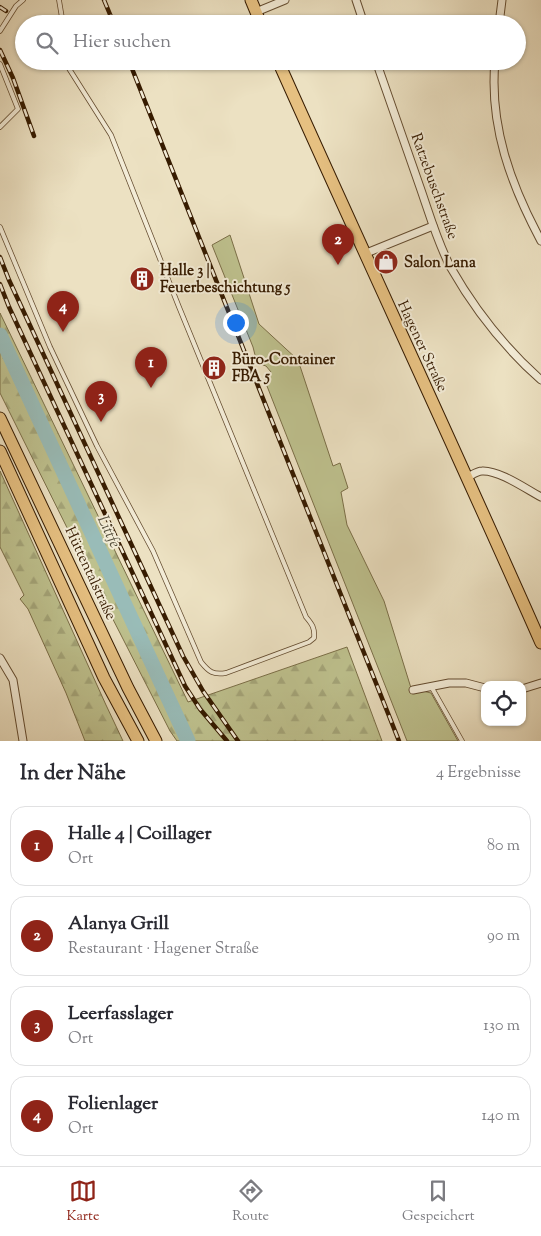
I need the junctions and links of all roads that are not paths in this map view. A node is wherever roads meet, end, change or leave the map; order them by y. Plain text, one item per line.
1 (23, 0) edge
2 (59, 0) edge
3 (251, 0) edge
4 (285, 0) edge
5 (356, 0) edge
6 (502, 0) edge
7 (256, 12) junction
8 (62, 15) edge
9 (258, 15) edge
10 (361, 15) edge
11 (500, 15) edge
12 (0, 31) edge
13 (0, 64) edge
14 (70, 70) edge
15 (282, 70) edge
16 (379, 70) edge
17 (495, 70) edge
18 (0, 127) edge
19 (434, 226) junction
20 (0, 227) edge
21 (541, 241) edge
22 (364, 254) junction
23 (541, 380) edge
24 (0, 418) edge
25 (0, 451) edge
26 (468, 478) junction
27 (541, 497) edge
28 (541, 643) edge
29 (0, 658) edge
30 (104, 678) junction
31 (541, 683) edge
32 (481, 687) edge
33 (128, 688) junction
34 (432, 688) junction
35 (526, 688) edge
36 (413, 690) dead end
37 (23, 741) edge
38 (131, 741) edge
39 (138, 741) edge
40 (156, 741) edge
41 (166, 741) edge
42 (462, 741) edge

1 - 12 lane
2 - 8 lane
3 - 7 main road
4 - 7 street
5 - 10 street
6 - 11 street
7 - 9 main road
13 - 18 lane
14 - 20 lane
15 - 22 main road, Hagener Straße
16 - 19 street, Ratzebuschstraße
17 - 21 street
19 - 22 street
19 - 23 street, Ratzebuschstraße
22 - 26 main road, Hagener Straße
24 - 33 main road, Hüttentalstraße
25 - 30 main road
26 - 27 street
26 - 28 main road, Hagener Straße
29 - 37 street
30 - 38 main road
30 - 39 main road
31 - 35 street
32 - 34 street
33 - 40 main road, Hüttentalstraße
33 - 41 main road
34 - 36 street
34 - 42 lane

